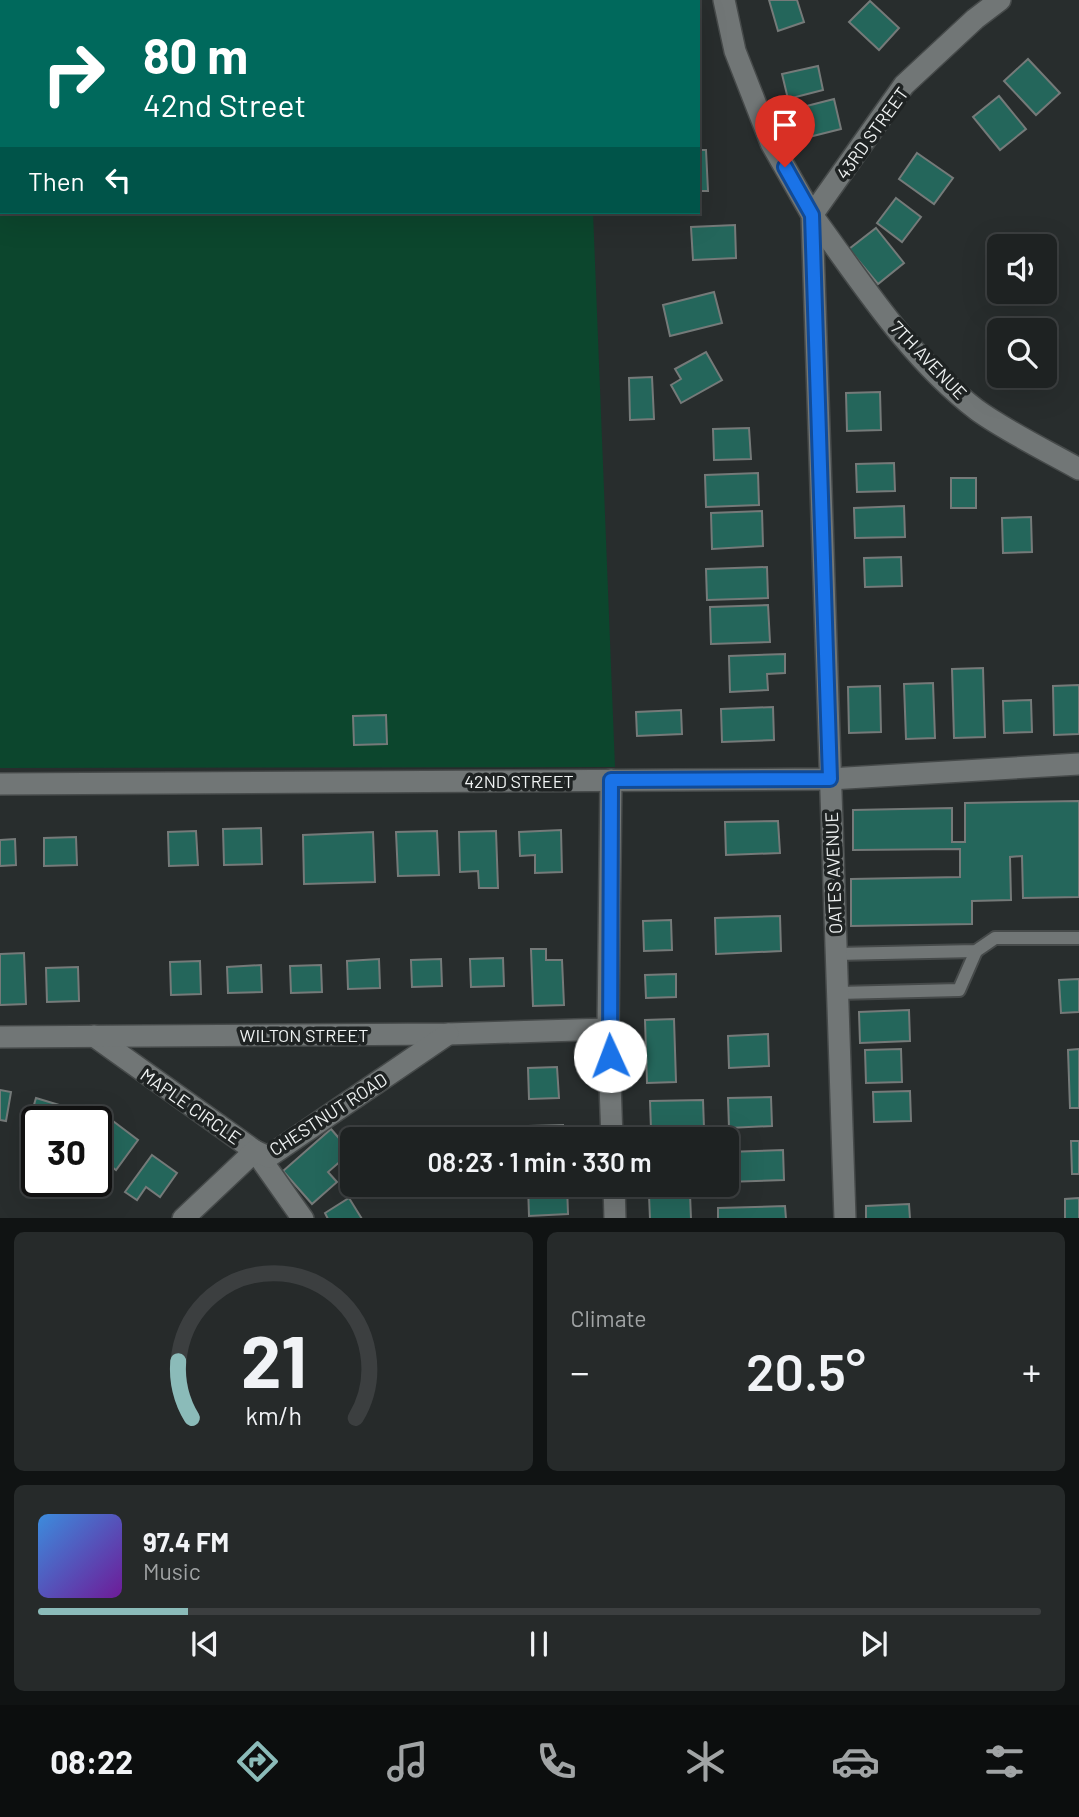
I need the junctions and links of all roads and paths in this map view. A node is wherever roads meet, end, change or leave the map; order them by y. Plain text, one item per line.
1 (724, 0) edge
2 (1000, 0) edge
3 (812, 215) junction
4 (1079, 469) edge
5 (1079, 764) edge
6 (830, 779) junction
7 (611, 780) junction
8 (0, 784) edge
9 (1079, 938) edge
10 (976, 951) junction
11 (836, 954) junction
12 (838, 993) junction
13 (608, 1029) junction
14 (448, 1034) junction
15 (94, 1036) junction
16 (0, 1037) edge
17 (612, 1127) edge
18 (255, 1151) junction
19 (614, 1197) edge
20 (184, 1218) edge
21 (302, 1218) edge
22 (615, 1218) edge
23 (845, 1218) edge

1 - 3 street, OATES AVENUE
2 - 3 street, 43RD STREET
3 - 4 street, 7TH AVENUE
3 - 6 street, OATES AVENUE
5 - 6 street, 42ND STREET
6 - 7 street, 42ND STREET
6 - 11 street, OATES AVENUE
7 - 8 street, 42ND STREET
7 - 13 street
9 - 10 lane
10 - 11 lane
10 - 12 lane
11 - 12 street, OATES AVENUE
12 - 23 street, OATES AVENUE
13 - 14 street, WILTON STREET
13 - 17 street
14 - 15 street, WILTON STREET
14 - 18 street, CHESTNUT ROAD
15 - 16 street, WILTON STREET
15 - 18 street, MAPLE CIRCLE
18 - 20 street, CHESTNUT ROAD
18 - 21 street, MAPLE CIRCLE
19 - 22 street

